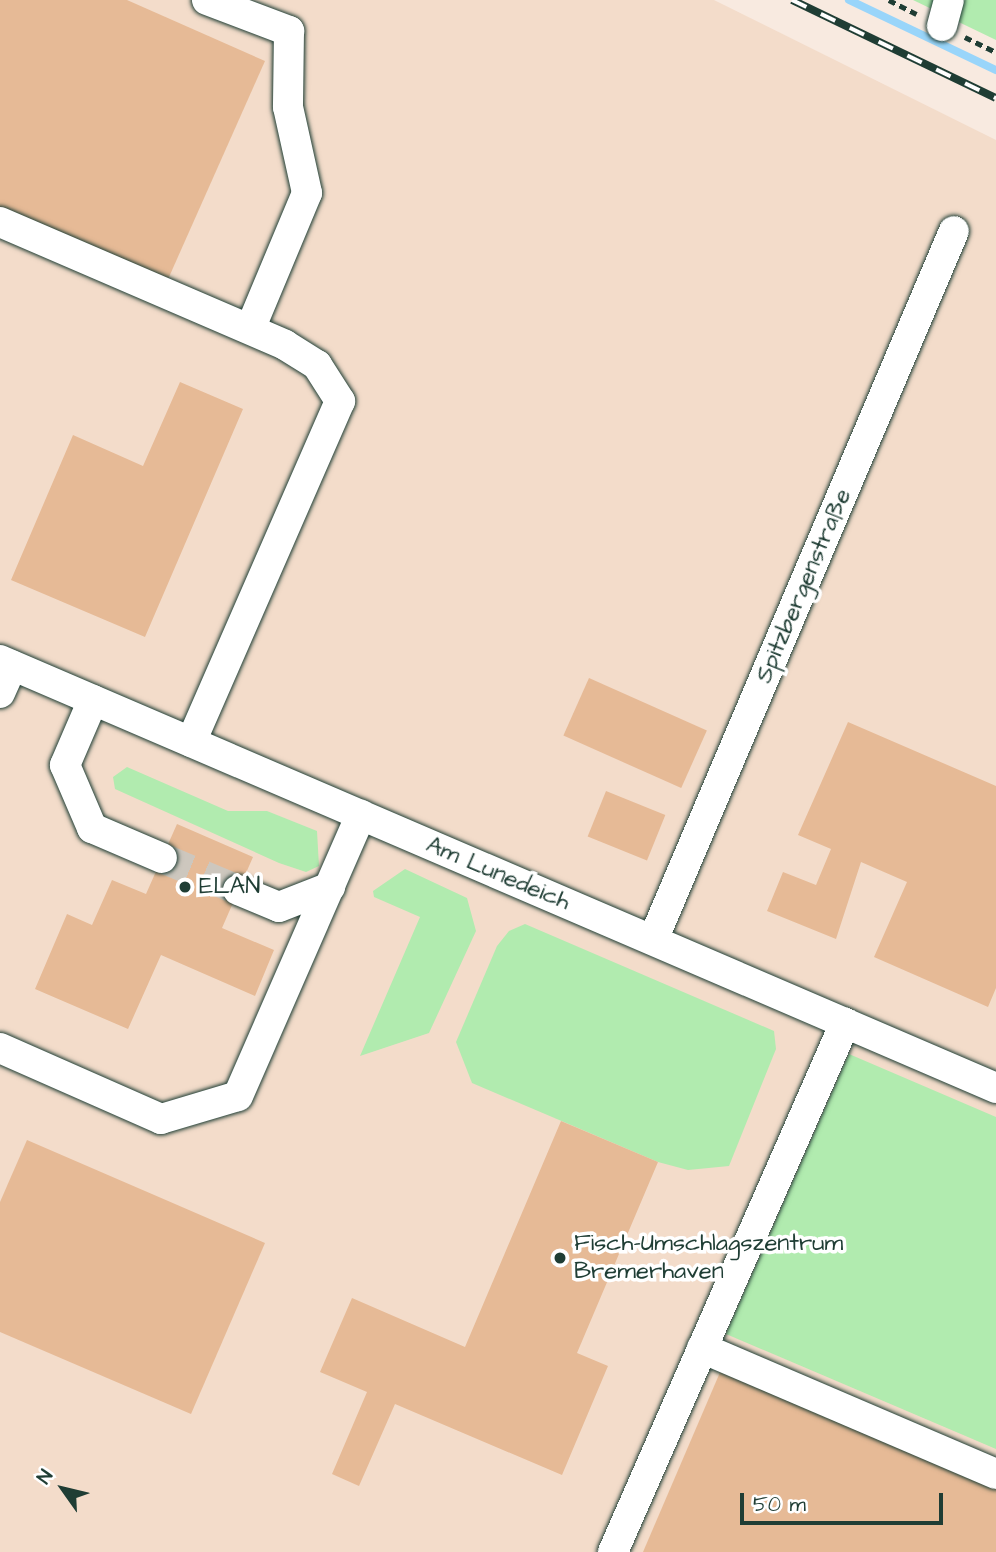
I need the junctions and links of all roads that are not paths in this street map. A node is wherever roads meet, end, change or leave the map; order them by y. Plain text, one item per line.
1 (207, 0) edge
2 (0, 222) edge
3 (954, 231) dead end
4 (250, 329) junction
5 (6, 663) edge
6 (0, 693) edge
7 (93, 701) junction
8 (191, 743) junction
9 (361, 815) junction
10 (162, 858) tunnel mouth
11 (330, 887) junction
12 (238, 890) tunnel mouth
13 (653, 940) junction
14 (845, 1023) junction
15 (0, 1048) edge
16 (996, 1088) edge
17 (702, 1348) junction
18 (996, 1474) edge
19 (613, 1552) edge

1 - 4 street
2 - 4 street
3 - 13 street, Spitzbergenstraße
4 - 8 street
5 - 6 street
5 - 7 street, Am Lunedeich
7 - 8 street, Am Lunedeich
7 - 10 street
8 - 9 street, Am Lunedeich
9 - 11 street
9 - 13 street, Am Lunedeich
11 - 12 street
11 - 15 street
13 - 14 street, Am Lunedeich
14 - 16 street, Am Lunedeich
14 - 17 street
17 - 18 street
17 - 19 street

